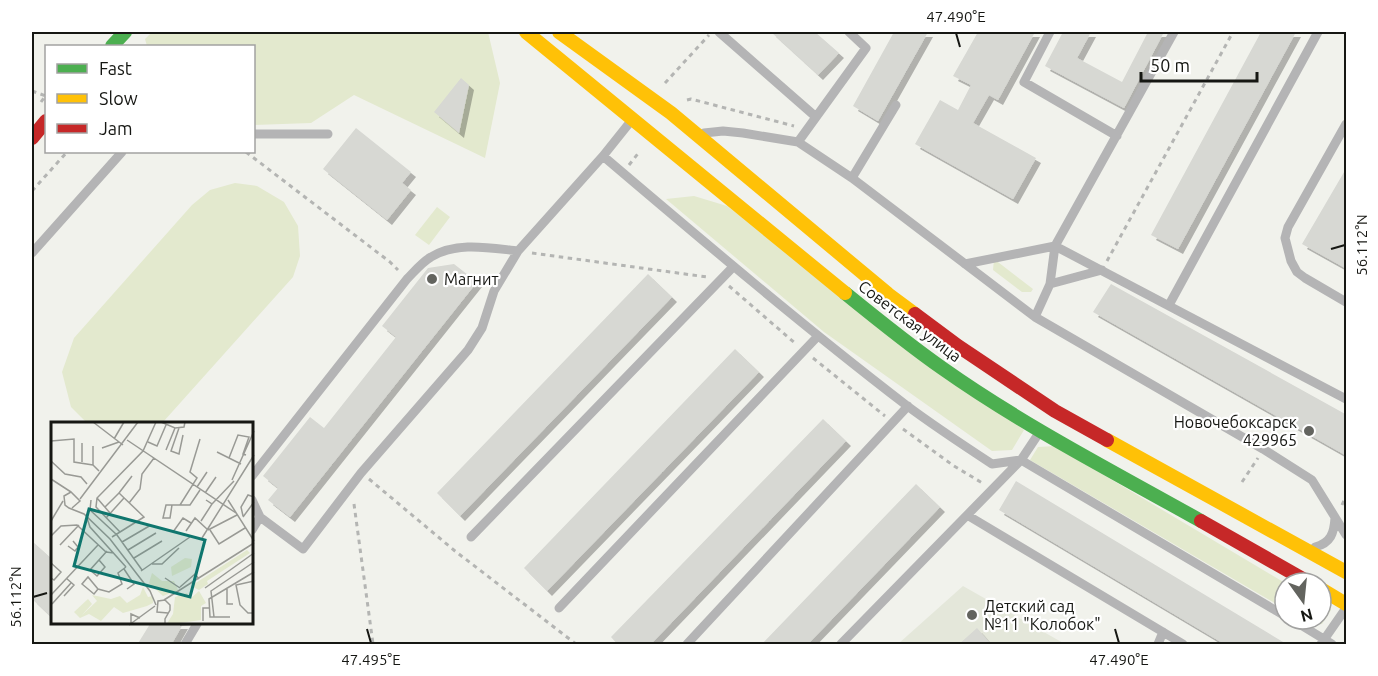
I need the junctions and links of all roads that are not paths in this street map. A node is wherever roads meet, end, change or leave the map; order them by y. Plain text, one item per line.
1 (125, 32) edge
2 (526, 32) edge
3 (559, 32) edge
4 (719, 32) edge
5 (849, 32) edge
6 (1050, 32) edge
7 (1174, 32) edge
8 (1317, 32) edge
9 (113, 45) edge
10 (896, 105) dead end
11 (816, 117) junction
12 (633, 119) junction
13 (45, 122) edge
14 (1347, 124) edge
15 (743, 133) junction
16 (255, 134) edge
17 (328, 134) dead end
18 (696, 134) junction
19 (1117, 136) junction
20 (32, 138) edge
21 (798, 142) junction
22 (121, 153) edge
23 (603, 156) junction
24 (725, 158) junction
25 (852, 178) junction
26 (1055, 246) junction
27 (518, 251) junction
28 (32, 253) edge
29 (965, 264) junction
30 (733, 267) junction
31 (1102, 270) junction
32 (1050, 284) junction
33 (1347, 302) edge
34 (1169, 305) junction
35 (1035, 317) junction
36 (818, 336) junction
37 (1347, 399) edge
38 (908, 406) junction
39 (1040, 431) junction
40 (1021, 460) junction
41 (254, 473) edge
42 (254, 504) edge
43 (967, 515) junction
44 (260, 517) junction
45 (1335, 518) junction
46 (254, 528) edge
47 (1347, 535) edge
48 (471, 537) dead end
49 (1305, 548) junction
50 (1289, 571) edge
51 (1347, 572) edge
52 (1333, 597) edge
53 (1347, 606) edge
54 (559, 608) dead end
55 (1273, 609) edge
56 (196, 625) edge
57 (1308, 631) edge
58 (1163, 632) junction
59 (1326, 643) edge
60 (185, 645) edge
61 (687, 645) edge
62 (841, 645) edge
63 (1158, 645) edge
64 (1183, 645) edge

1 - 9 main road
2 - 12 main road, Советская улица
3 - 18 main road, Советская улица
4 - 11 lane
5 - 11 lane
6 - 19 lane
7 - 19 lane
8 - 34 lane
10 - 25 lane
11 - 21 lane
12 - 23 lane
12 - 39 main road, Советская улица
13 - 20 main road
14 - 33 lane
15 - 18 lane
15 - 21 lane
15 - 24 lane
16 - 17 lane
18 - 24 main road, Советская улица
19 - 26 lane
21 - 25 lane
22 - 28 lane
23 - 27 lane
23 - 30 lane
24 - 49 main road, Советская улица
25 - 29 lane
26 - 29 lane
26 - 31 lane
26 - 32 lane
27 - 41 lane
27 - 44 lane
29 - 35 lane
30 - 36 lane
30 - 48 lane
31 - 32 lane
31 - 34 lane
32 - 35 lane
34 - 37 lane
35 - 45 lane
36 - 38 lane
36 - 54 lane
38 - 40 lane
38 - 61 lane
39 - 40 lane
39 - 50 main road, Советская улица
40 - 43 lane
40 - 55 lane
42 - 44 lane
43 - 58 lane
43 - 62 lane
44 - 46 lane
45 - 47 lane
45 - 49 lane
49 - 51 main road, Советская улица
52 - 53 main road
53 - 59 lane
56 - 60 lane
57 - 59 lane
58 - 63 lane
58 - 64 lane

